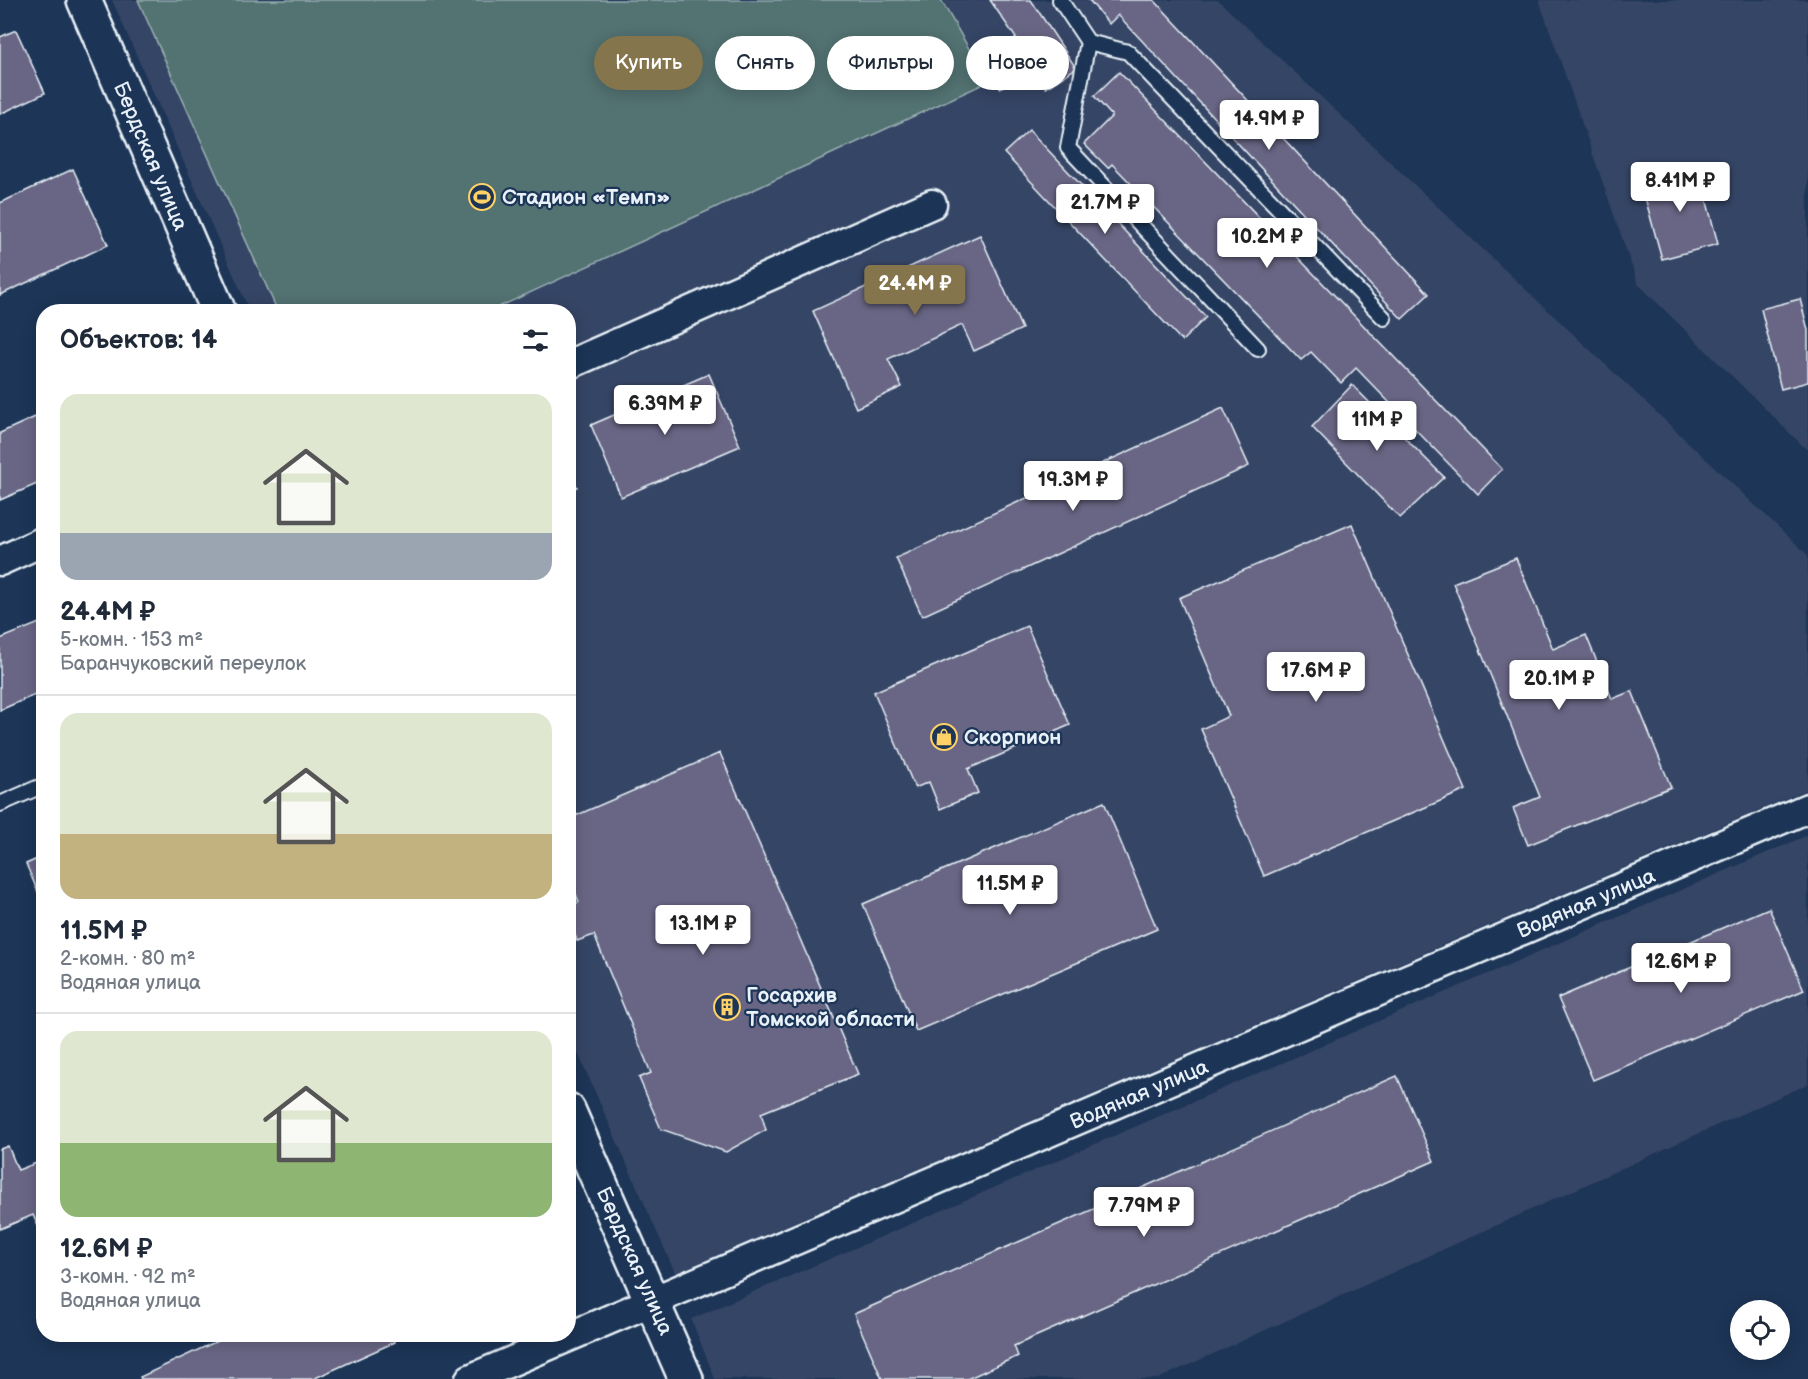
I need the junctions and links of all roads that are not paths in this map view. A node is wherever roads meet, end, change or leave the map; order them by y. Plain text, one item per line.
1 (84, 0) edge
2 (1060, 0) edge
3 (1088, 42) junction
4 (932, 204) dead end
5 (216, 304) edge
6 (1384, 318) dead end
7 (1258, 349) dead end
8 (576, 360) edge
9 (36, 545) edge
10 (0, 561) edge
11 (36, 788) edge
12 (0, 804) edge
13 (1808, 808) edge
14 (576, 1128) edge
15 (652, 1302) junction
16 (576, 1334) edge
17 (557, 1342) edge
18 (470, 1379) edge
19 (686, 1379) edge

1 - 5 street, Бердская улица
2 - 3 lane
3 - 6 lane
3 - 7 lane
4 - 8 street
9 - 10 street
11 - 12 lane
13 - 15 street, Водяная улица
14 - 15 street, Бердская улица
15 - 16 street, Водяная улица
15 - 19 street, Бердская улица
17 - 18 street, Водяная улица

